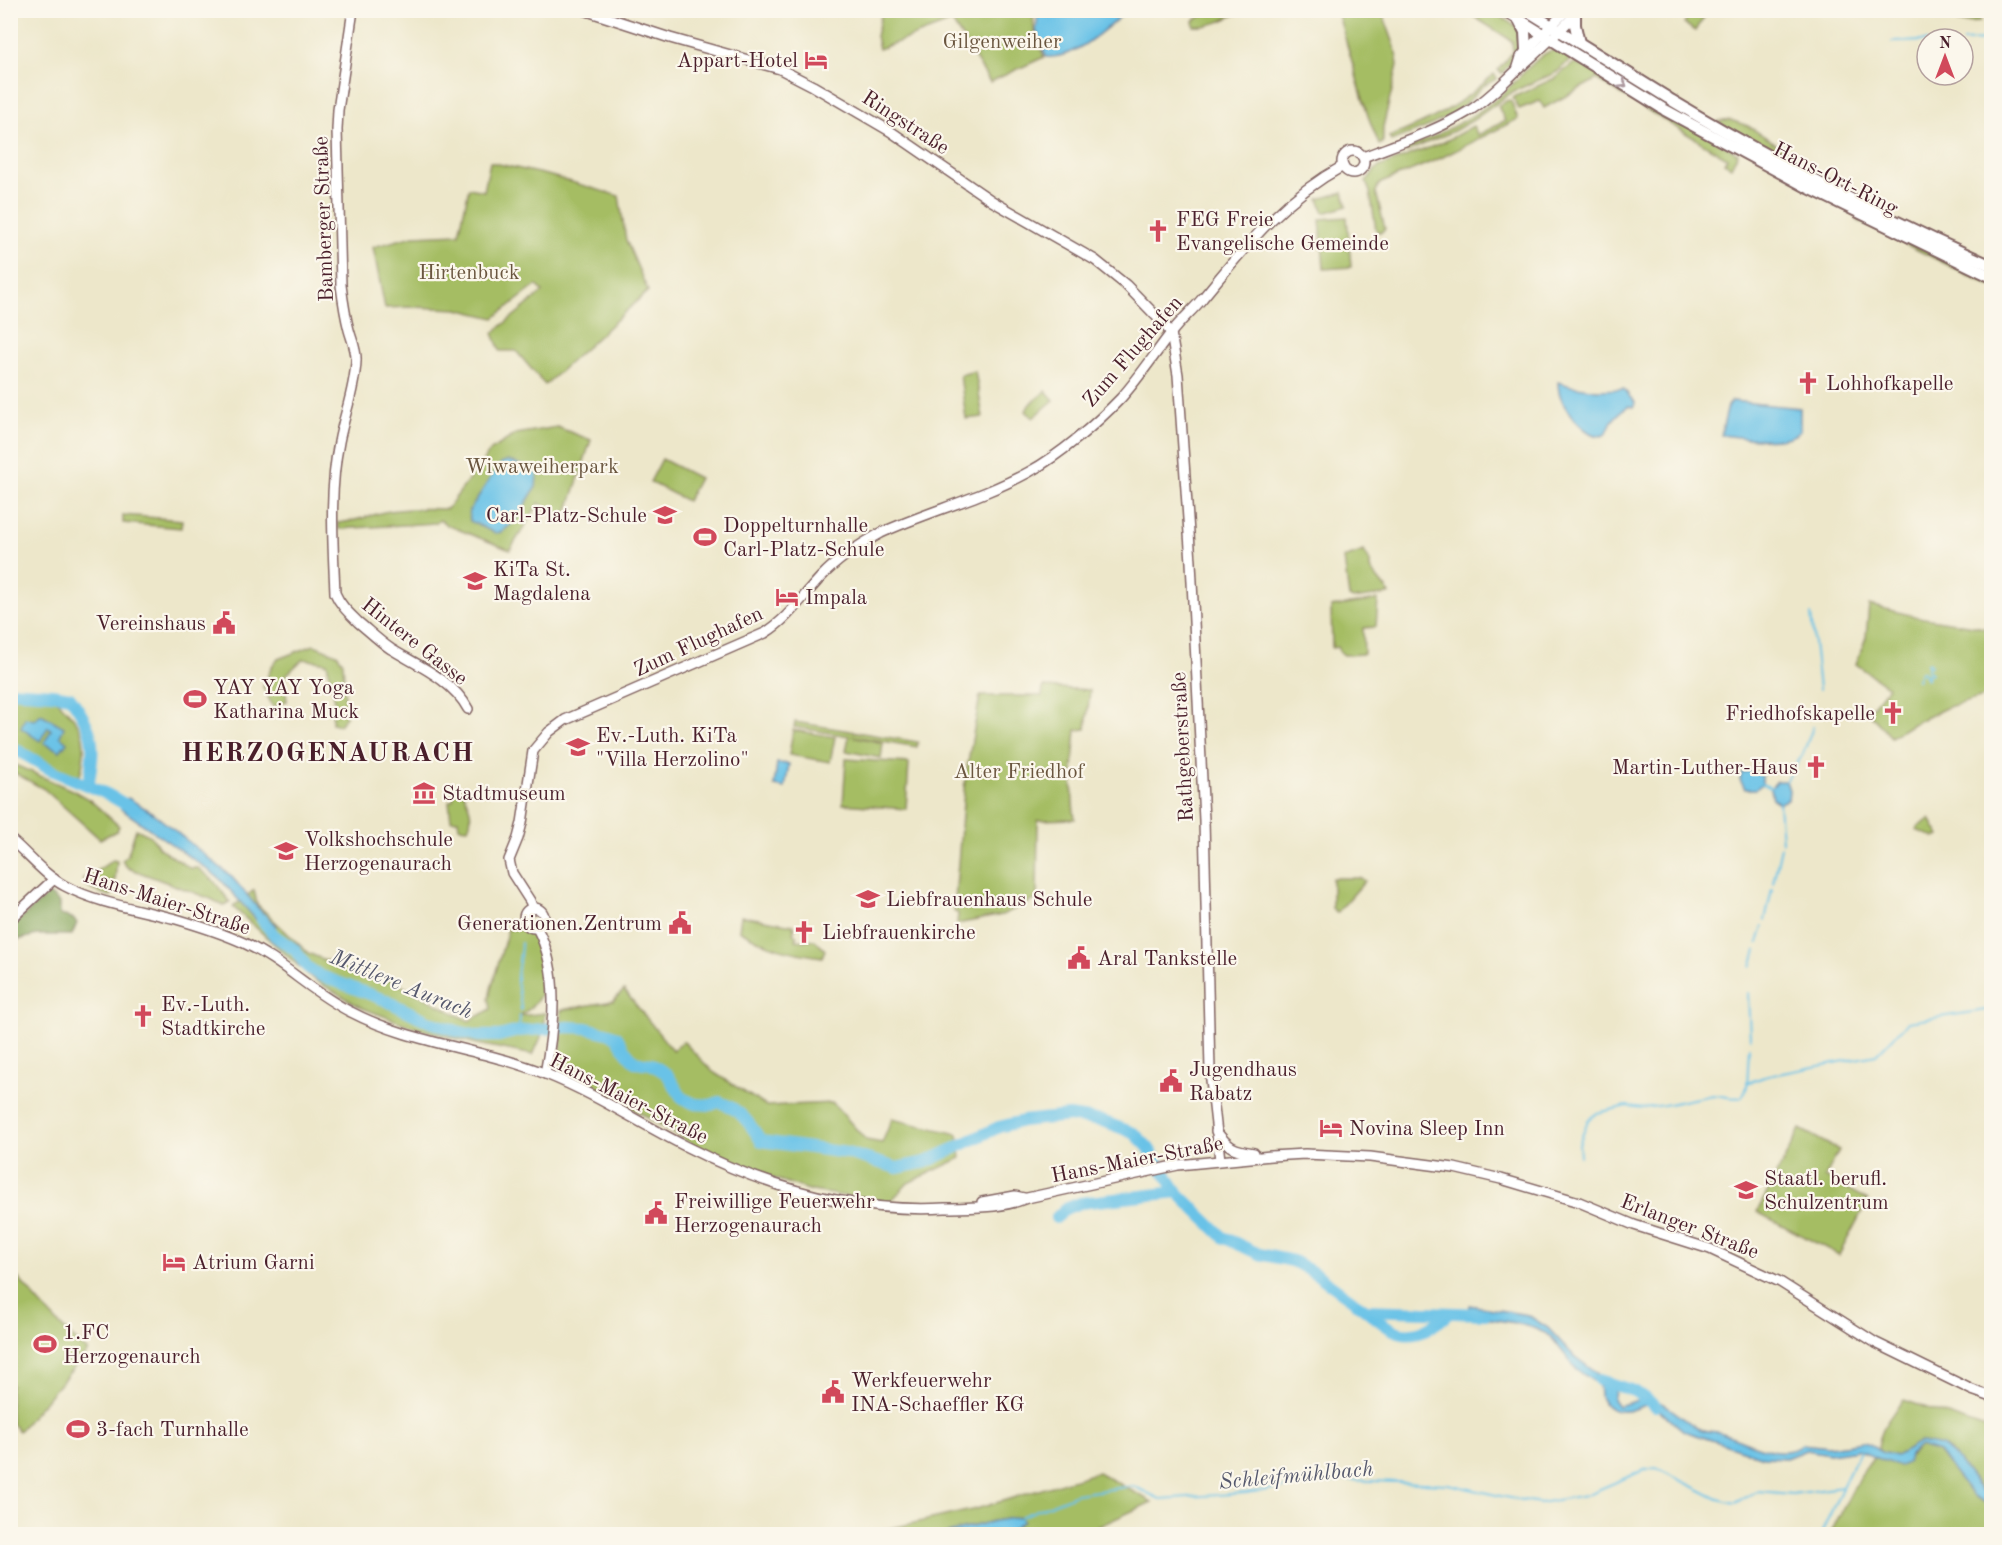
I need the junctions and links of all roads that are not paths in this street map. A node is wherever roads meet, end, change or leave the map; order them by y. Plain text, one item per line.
1 (353, 10) edge
2 (584, 10) edge
3 (1504, 10) edge
4 (1526, 10) edge
5 (1574, 12) edge
6 (1518, 20) junction
7 (1555, 28) junction
8 (1546, 37) junction
9 (1579, 43) junction
10 (1526, 51) junction
11 (1516, 70) junction
12 (1363, 157) junction
13 (1343, 166) junction
14 (1992, 266) edge
15 (1992, 277) edge
16 (1171, 333) junction
17 (339, 602) joint
18 (468, 709) dead end
19 (13, 841) edge
20 (54, 879) junction
21 (533, 909) junction
22 (10, 920) edge
23 (537, 928) junction
24 (545, 1074) junction
25 (1216, 1131) junction
26 (1271, 1155) junction
27 (1220, 1160) junction
28 (1539, 1190) joint
29 (1992, 1397) edge

1 - 17 street, Bamberger Straße
2 - 16 street, Ringstraße
3 - 6 main road, Hans-Ort-Ring
4 - 7 main road, Hans-Ort-Ring
5 - 7 street
5 - 9 main road
6 - 8 main road, Hans-Ort-Ring
6 - 10 main road
7 - 8 street
7 - 9 main road, Hans-Ort-Ring
8 - 10 street
8 - 11 street
8 -> 15 main road, Hans-Ort-Ring
9 - 14 main road, Hans-Ort-Ring
10 - 11 street
11 - 12 street
12 - 13 street
12 - 13 street
13 - 16 street, Zum Flughafen
16 - 21 street, Zum Flughafen
16 - 25 street, Rathgeberstraße
17 - 18 street, Hintere Gasse
19 - 20 street, Hans-Maier-Straße
20 - 22 street
20 - 24 street, Hans-Maier-Straße
21 - 23 street
21 - 23 street
23 - 24 street
24 - 27 street, Hans-Maier-Straße
25 - 26 street
25 - 27 street, Rathgeberstraße
26 - 27 street, Hans-Maier-Straße
26 - 28 street, Hans-Maier-Straße
28 - 29 street, Erlanger Straße

